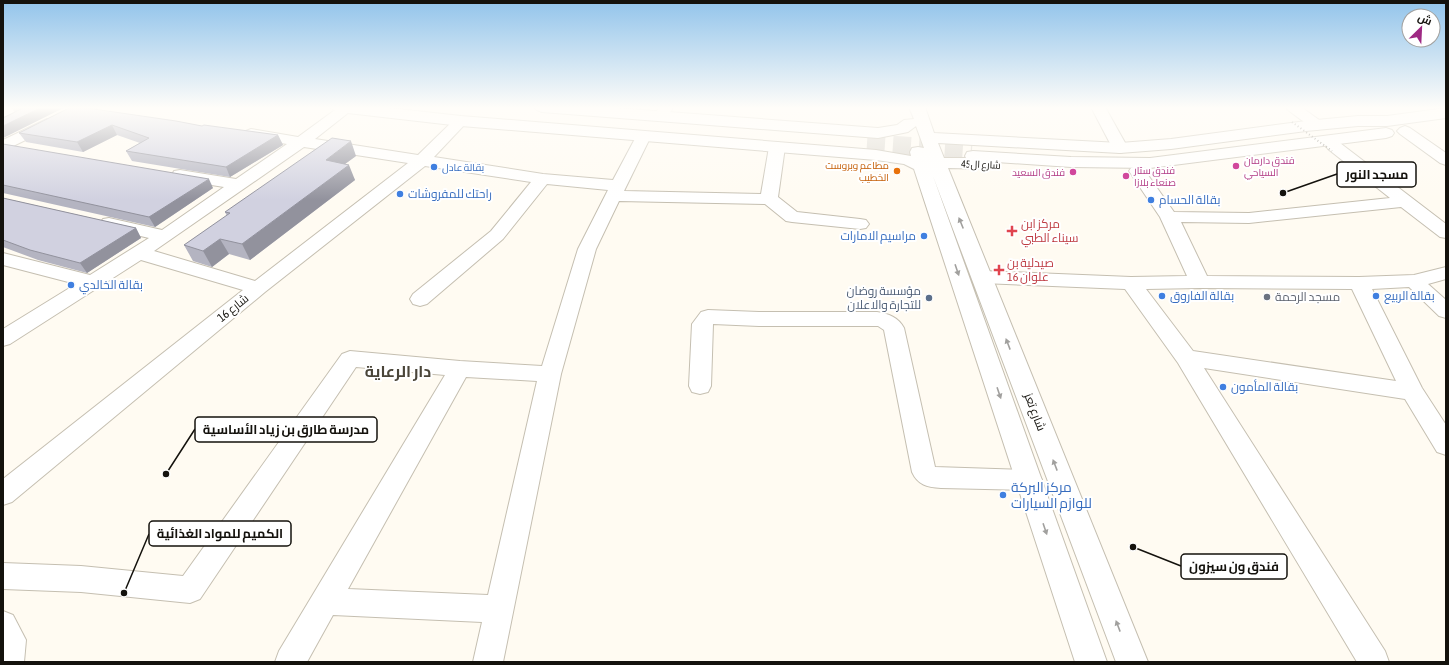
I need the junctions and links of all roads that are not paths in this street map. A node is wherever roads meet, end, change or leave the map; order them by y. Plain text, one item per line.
1 (20, 138) edge
2 (282, 138) edge
3 (306, 138) edge
4 (440, 138) edge
5 (642, 138) edge
6 (666, 138) edge
7 (780, 138) edge
8 (783, 138) edge
9 (829, 138) edge
10 (886, 138) tunnel mouth
11 (917, 138) edge
12 (929, 138) joint
13 (1115, 138) edge
14 (1217, 138) edge
15 (1283, 138) edge
16 (1345, 138) edge
17 (1394, 138) edge
18 (1415, 138) edge
19 (302, 141) junction
20 (873, 145) junction
21 (4, 146) edge
22 (777, 148) junction
23 (1120, 148) junction
24 (1333, 148) junction
25 (27, 149) edge
26 (972, 152) junction
27 (1446, 160) edge
28 (421, 161) junction
29 (929, 165) junction
30 (1137, 171) junction
31 (166, 173) edge
32 (543, 179) junction
33 (239, 184) junction
34 (615, 191) junction
35 (769, 199) junction
36 (1406, 201) junction
37 (1169, 217) junction
38 (95, 220) edge
39 (860, 224) dead end
40 (1446, 233) edge
41 (165, 236) junction
42 (139, 253) junction
43 (3, 259) edge
44 (1446, 272) edge
45 (982, 277) junction
46 (1414, 281) junction
47 (92, 282) junction
48 (1200, 282) junction
49 (1131, 283) junction
50 (1359, 283) junction
51 (258, 288) junction
52 (420, 299) dead end
53 (1446, 310) edge
54 (5, 335) edge
55 (1186, 358) junction
56 (460, 370) junction
57 (550, 374) junction
58 (700, 386) dead end
59 (1412, 392) junction
60 (1446, 445) edge
61 (1029, 480) junction
62 (3, 494) edge
63 (3, 576) edge
64 (325, 601) junction
65 (498, 609) junction
66 (3, 625) edge
67 (9, 662) edge
68 (290, 662) edge
69 (488, 662) edge
70 (1091, 662) edge
71 (1132, 662) edge
72 (1374, 662) edge

1 - 21 street
2 - 19 street
3 - 19 street
4 - 28 street, شارع 16
5 - 34 street
6 - 22 main road, شارع ال45
7 - 20 main road, شارع ال45
8 - 20 main road, شارع ال45
9 - 20 main road, شارع ال45
10 - 20 main road, شارع ال45
11 - 29 main road
12 - 26 main road, شارع ال45
12 - 29 main road
13 - 23 street
14 - 23 main road, شارع ال45
15 - 26 main road, شارع ال45
16 - 26 main road, شارع ال45
17 - 24 main road, شارع ال45
18 - 27 street
19 - 28 street
19 - 33 street
20 - 22 main road, شارع ال45
20 - 29 main road, شارع ال45
21 - 25 street
22 - 35 street
23 - 26 main road, شارع ال45
24 - 30 main road, شارع ال45
24 - 36 street
26 - 29 main road, شارع ال45
26 - 30 main road, شارع ال45
28 - 32 street
28 - 51 street, شارع 16
45 -> 29 main road, شارع تعز
29 -> 61 main road
30 - 37 street
31 - 33 street
32 - 34 street
32 - 52 street
33 - 41 street
34 - 35 street
34 - 57 street
35 - 39 street
36 - 37 street
36 - 40 street
37 - 48 street
38 - 41 street
41 - 42 street
42 - 47 street
42 - 51 street
43 - 47 street
44 - 46 street
45 - 49 street
71 -> 45 main road, شارع تعز
46 - 50 street
46 - 53 street
47 - 54 street
48 - 49 street
48 - 50 street
49 - 55 street
50 - 59 street
51 - 62 street, شارع 16
55 - 59 street
55 - 72 street
56 - 57 street
56 - 63 street
56 - 64 street
57 - 65 street
58 - 61 street
59 - 60 street
61 -> 70 main road
64 - 65 street
64 - 68 street
65 - 69 street
66 - 67 street

